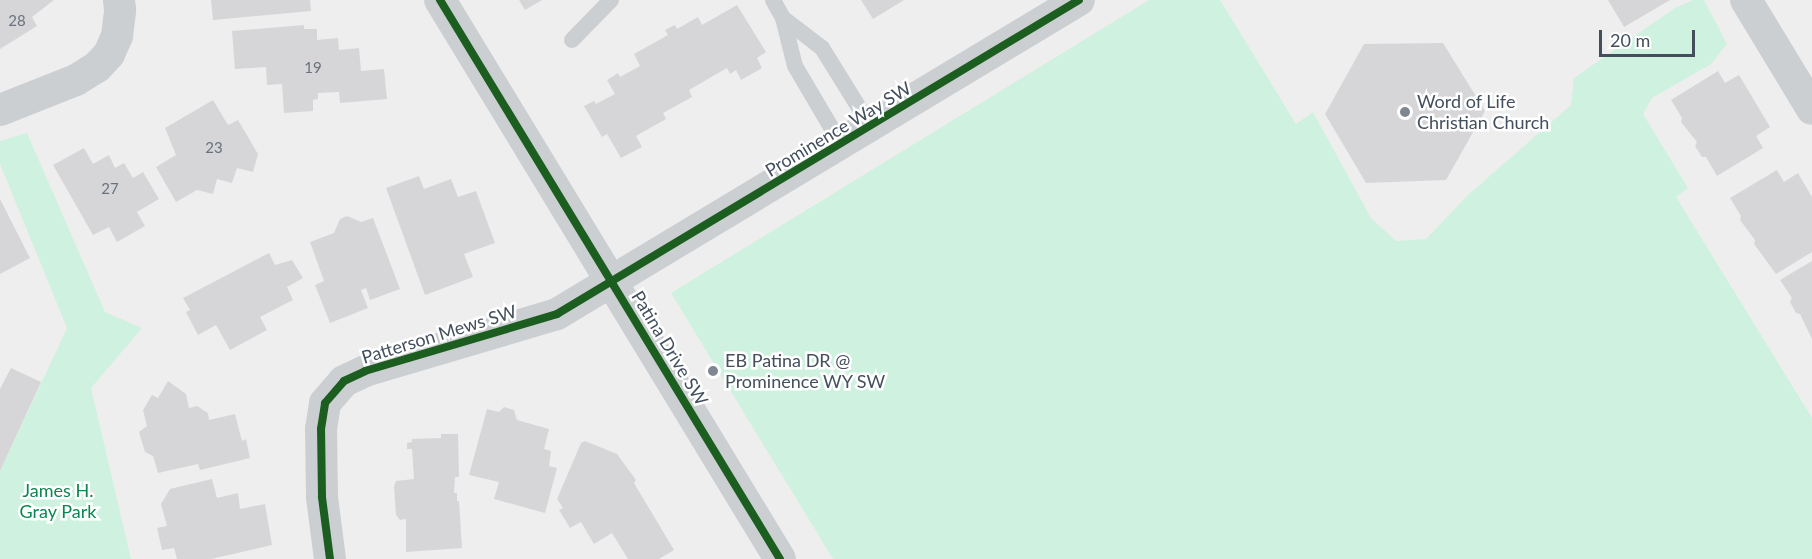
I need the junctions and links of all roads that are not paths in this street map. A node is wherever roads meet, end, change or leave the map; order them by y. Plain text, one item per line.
1 (119, 0) edge
2 (440, 0) edge
3 (611, 0) edge
4 (773, 0) edge
5 (1079, 0) edge
6 (1746, 0) edge
7 (783, 18) junction
8 (572, 40) dead end
9 (1812, 109) edge
10 (0, 110) edge
11 (870, 127) junction
12 (841, 144) junction
13 (613, 283) junction
14 (330, 559) edge
15 (780, 559) edge

1 - 10 street
2 - 13 street, Patina Drive SW
3 - 8 lane
4 - 7 lane
5 - 11 street, Prominence Way SW
6 - 9 street
7 - 11 lane
7 - 12 lane
11 - 12 street, Prominence Way SW
12 - 13 street, Prominence Way SW
13 - 14 street, Patterson Mews SW
13 - 15 street, Patina Drive SW

